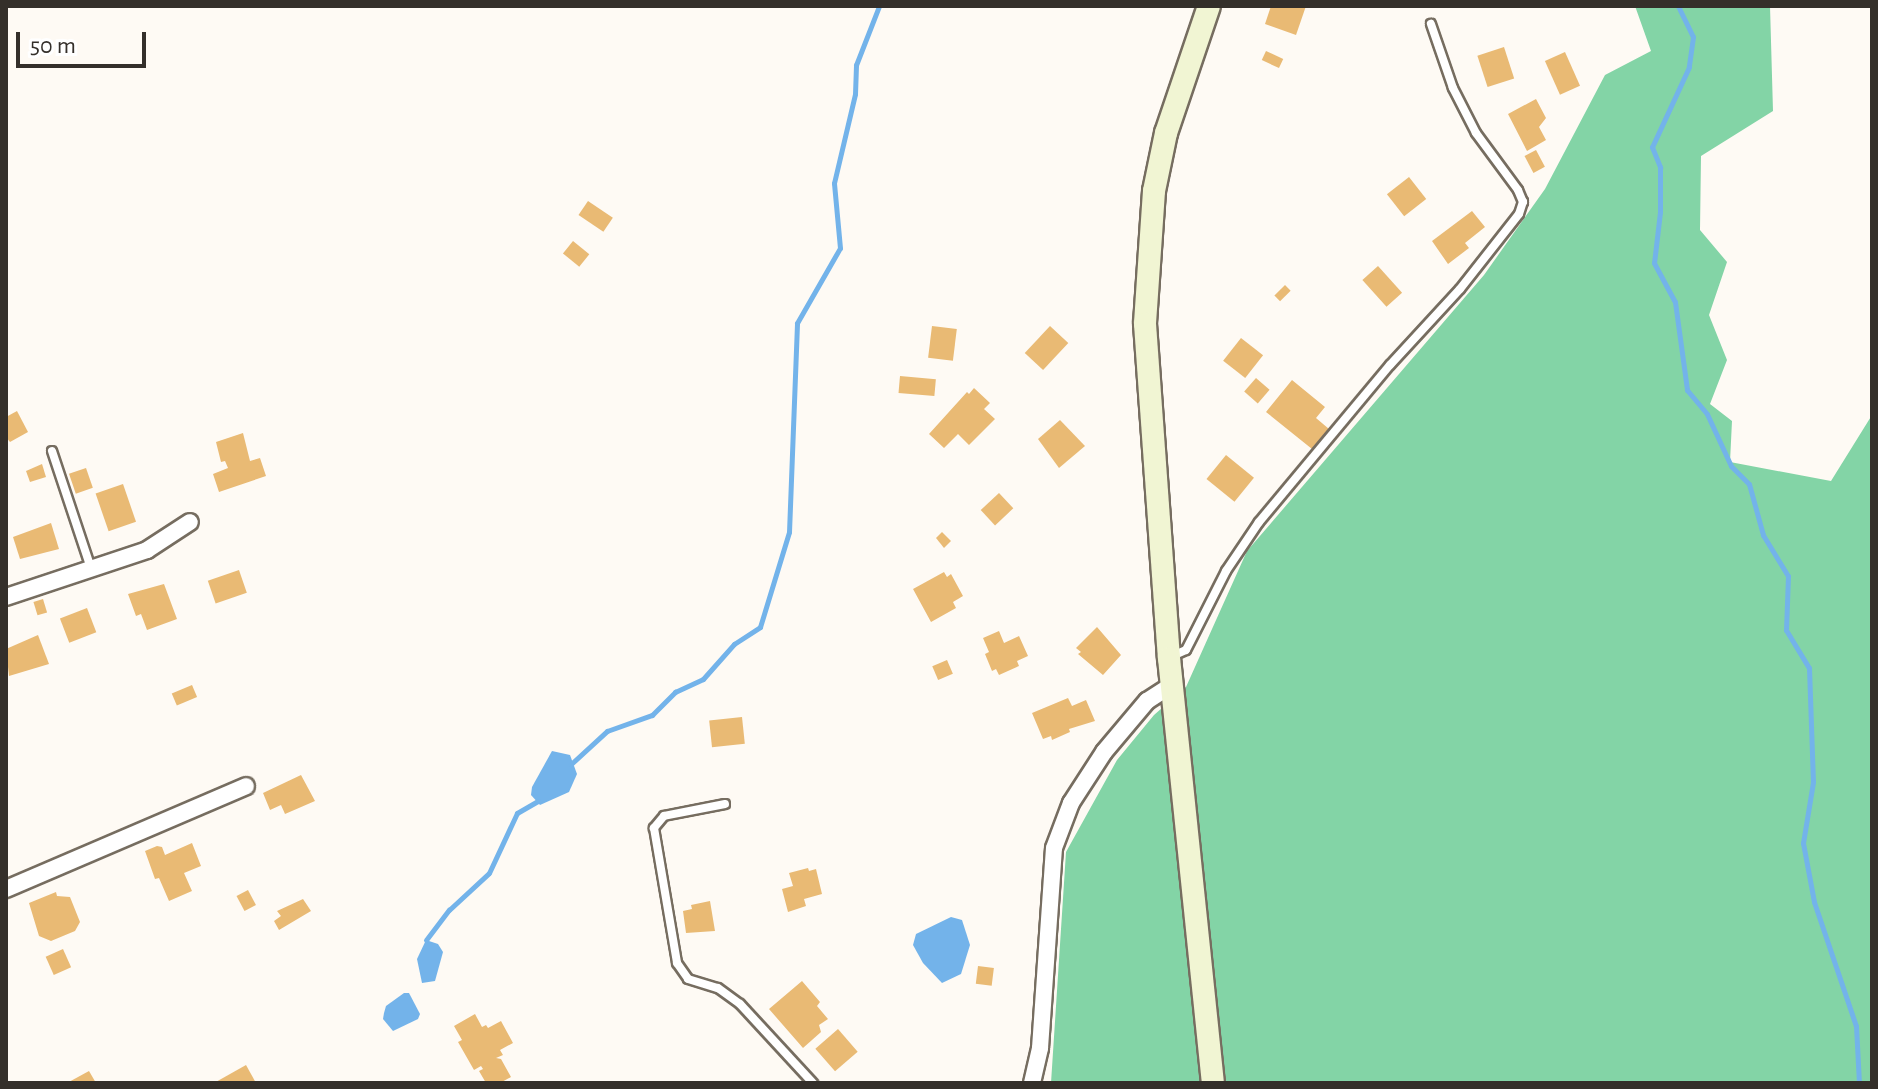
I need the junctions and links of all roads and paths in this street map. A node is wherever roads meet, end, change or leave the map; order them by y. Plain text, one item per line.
1 (1209, 6) edge
2 (1431, 24) dead end
3 (52, 451) dead end
4 (190, 522) dead end
5 (91, 568) junction
6 (6, 597) edge
7 (1169, 658) junction
8 (1172, 685) junction
9 (246, 786) dead end
10 (725, 804) dead end
11 (6, 889) edge
12 (813, 1083) edge
13 (1032, 1083) edge
14 (1213, 1083) edge

1 - 7 street
2 - 7 lane
3 - 5 lane
4 - 5 street
5 - 6 street
7 - 8 street
8 - 13 street
8 - 14 street
9 - 11 street
10 - 12 lane

